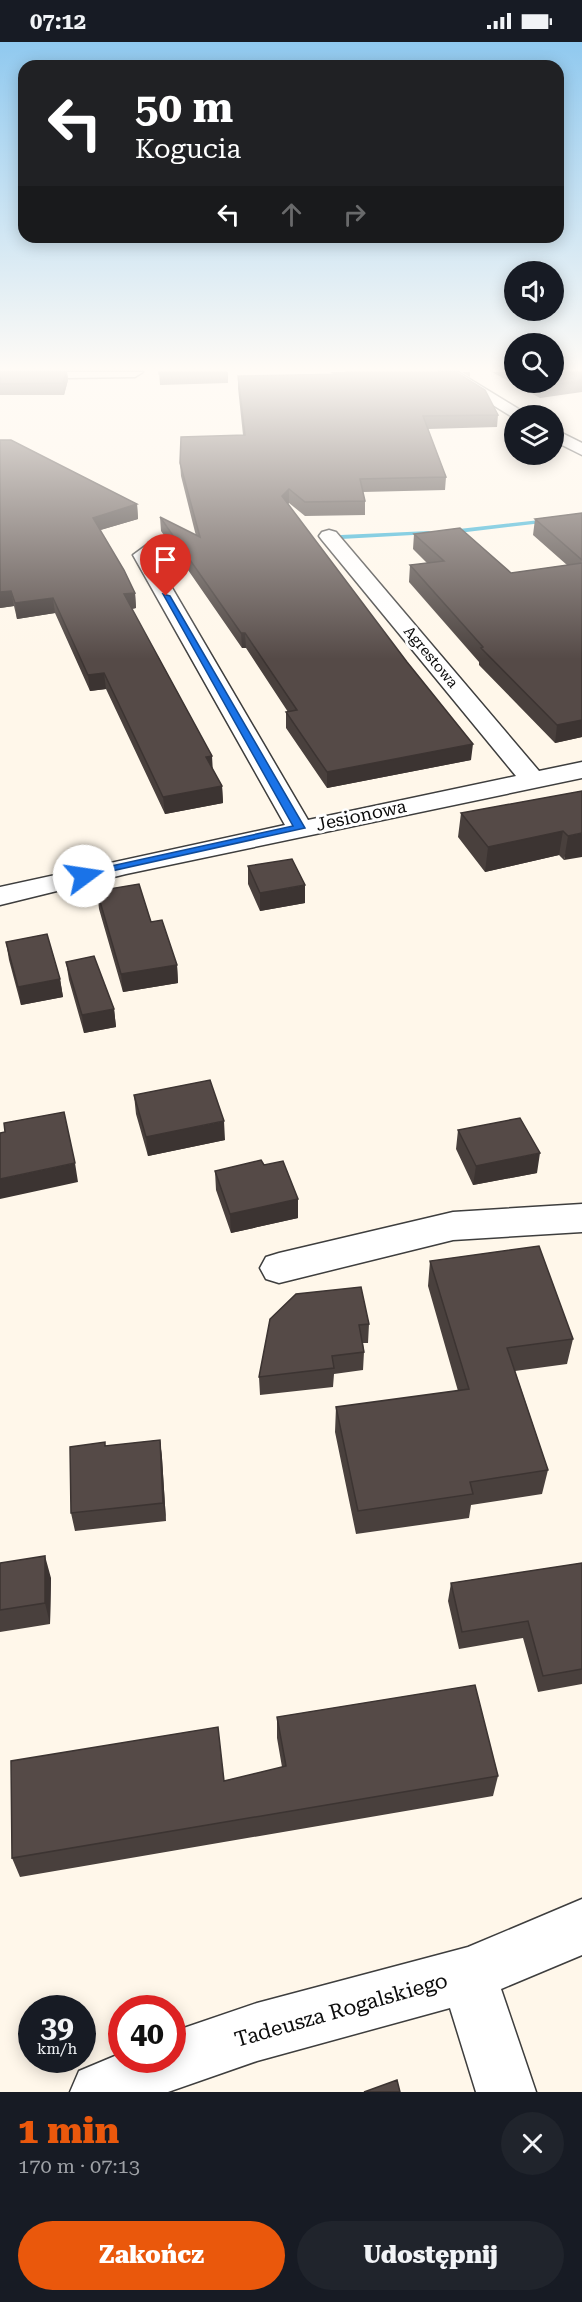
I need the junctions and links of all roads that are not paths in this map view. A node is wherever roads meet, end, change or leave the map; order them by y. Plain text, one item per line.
1 (329, 536) dead end
2 (159, 545) dead end
3 (582, 770) edge
4 (532, 779) junction
5 (300, 828) junction
6 (0, 896) edge
7 (582, 1218) edge
8 (279, 1268) dead end
9 (582, 1927) edge
10 (468, 1975) junction
11 (100, 2092) edge
12 (506, 2092) edge

1 - 4 street, Agrestowa
2 - 5 street
3 - 4 street, Jesionowa
4 - 5 street, Jesionowa
5 - 6 street, Jesionowa
7 - 8 street
9 - 10 street, Tadeusza Rogalskiego
10 - 11 street, Tadeusza Rogalskiego
10 - 12 street

